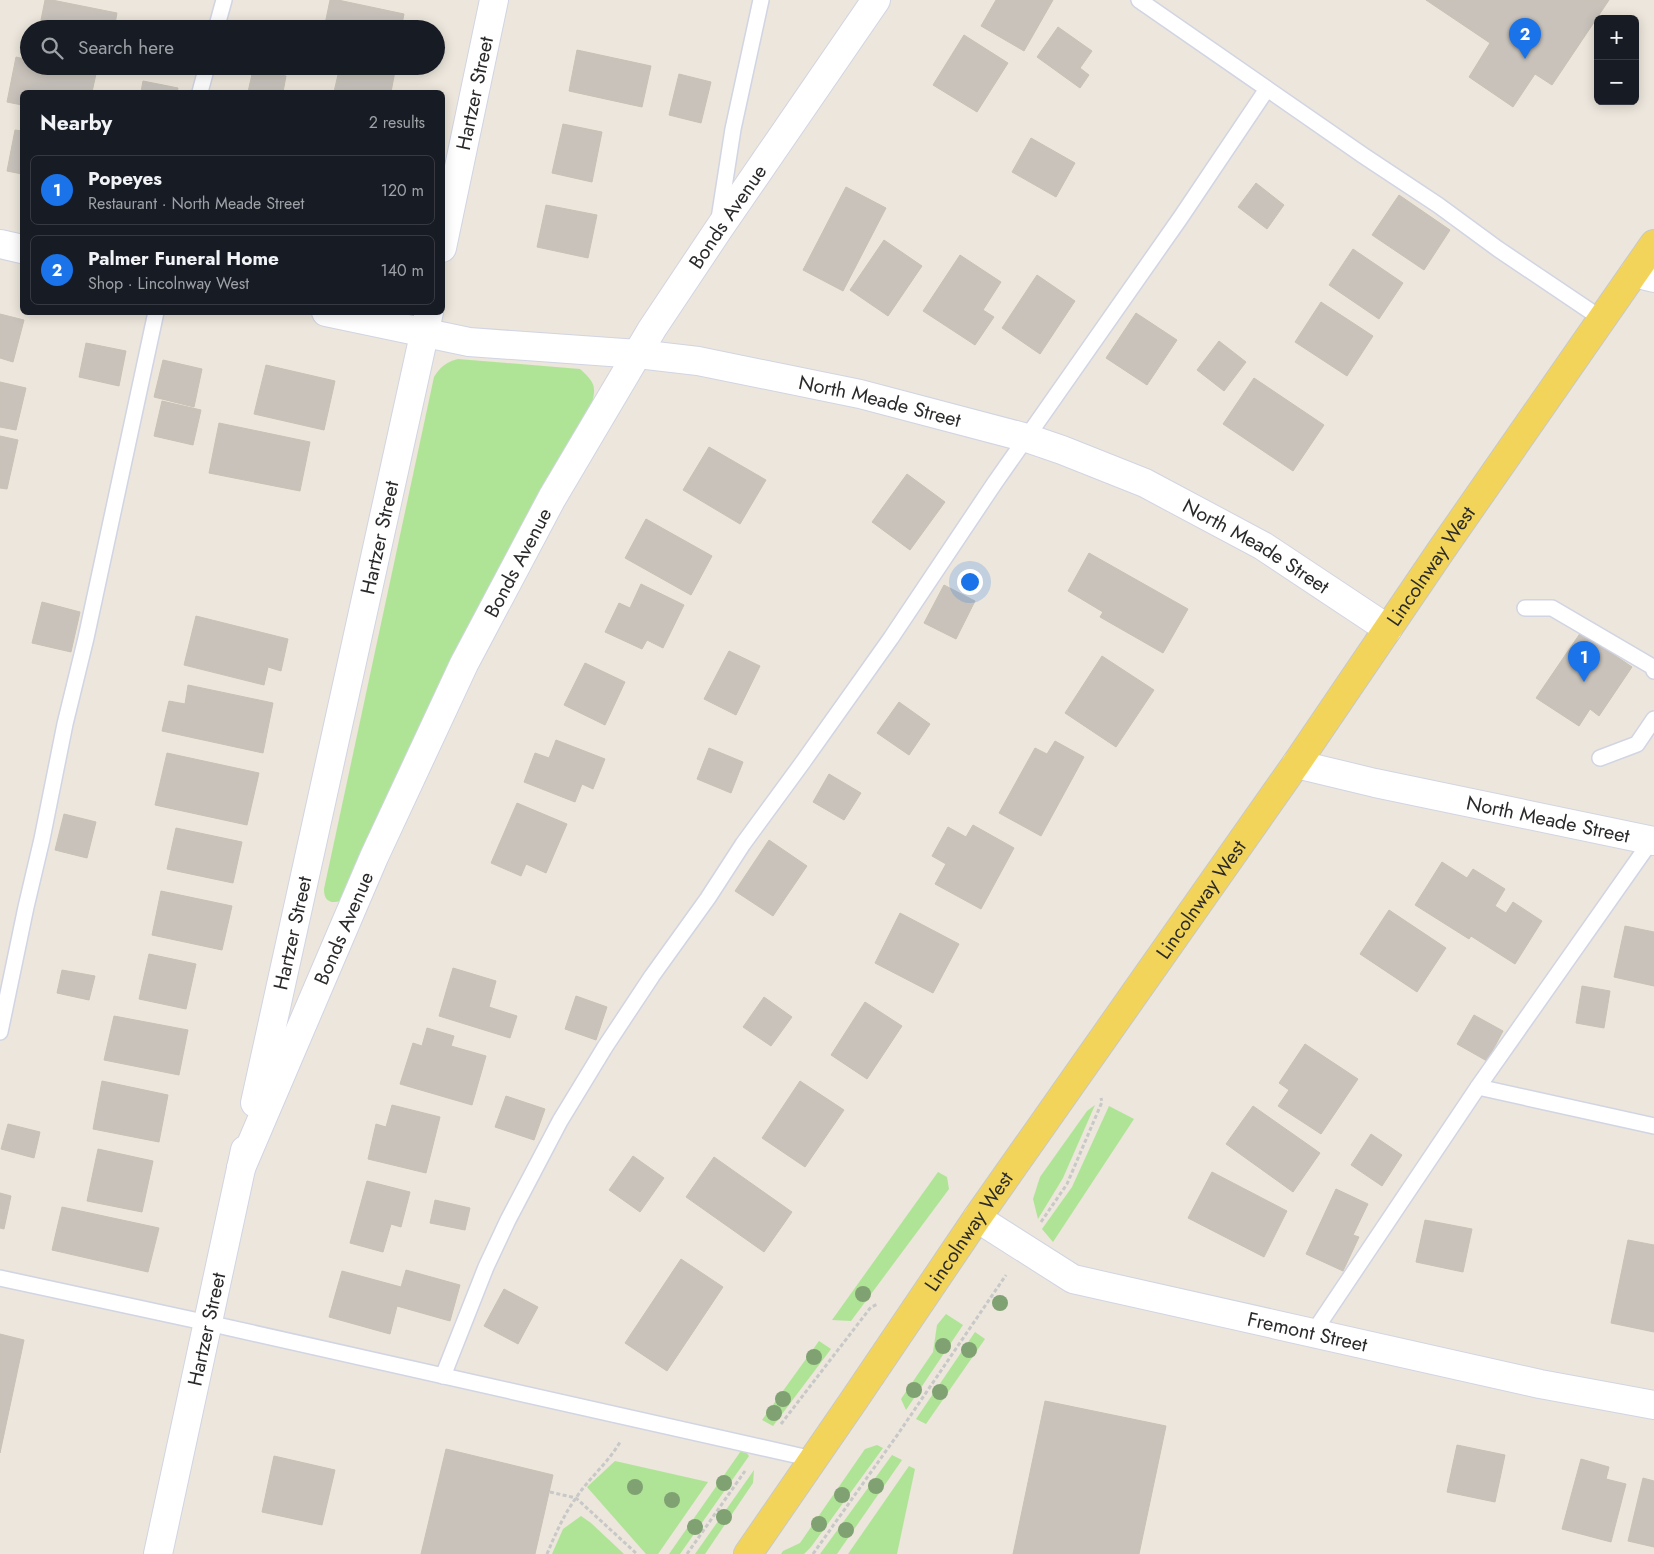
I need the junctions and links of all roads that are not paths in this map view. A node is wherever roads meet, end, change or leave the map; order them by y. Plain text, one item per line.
1 (224, 0) edge
2 (494, 0) edge
3 (761, 0) edge
4 (876, 0) edge
5 (1139, 0) edge
6 (218, 20) edge
7 (204, 75) edge
8 (1267, 89) junction
9 (200, 90) edge
10 (718, 230) junction
11 (445, 234) edge
12 (0, 244) edge
13 (1654, 244) edge
14 (20, 248) edge
15 (1644, 276) edge
16 (155, 315) edge
17 (354, 315) edge
18 (1602, 319) junction
19 (427, 323) edge
20 (638, 354) junction
21 (1026, 438) junction
22 (1525, 608) dead end
23 (1388, 629) junction
24 (1654, 671) edge
25 (1654, 719) edge
26 (1600, 758) dead end
27 (1296, 764) junction
28 (1653, 841) edge
29 (0, 1032) edge
30 (1478, 1087) junction
31 (1654, 1126) edge
32 (241, 1168) junction
33 (977, 1218) junction
34 (0, 1278) edge
35 (208, 1323) junction
36 (1313, 1333) junction
37 (443, 1376) junction
38 (1654, 1405) edge
39 (814, 1459) junction
40 (158, 1554) edge
41 (748, 1554) edge

1 - 6 lane
2 - 11 street, Hartzer Street
3 - 10 lane
4 - 10 street, Bonds Avenue
5 - 8 lane
7 - 9 lane
8 - 18 lane
8 - 21 lane
10 - 20 street, Bonds Avenue
12 - 14 street
13 - 15 main road, Lincolnway West
15 - 18 main road, Lincolnway West
16 - 29 lane
17 - 19 street, North Meade Street
18 - 23 main road, Lincolnway West
19 - 20 street, North Meade Street
19 - 32 street, Hartzer Street
20 - 21 street, North Meade Street
20 - 32 street, Bonds Avenue
21 - 23 street, North Meade Street
21 - 37 lane
22 - 24 lane
23 - 27 main road, Lincolnway West
25 - 26 lane
27 - 28 street, North Meade Street
27 - 33 main road, Lincolnway West
28 - 30 lane
30 - 31 lane
30 - 36 lane
32 - 35 street, Hartzer Street
33 - 36 street, Fremont Street
33 - 39 main road, Lincolnway West
34 - 35 lane
35 - 37 lane
35 - 40 street, Hartzer Street
36 - 38 street, Fremont Street
37 - 39 lane
39 - 41 main road, Lincolnway West

